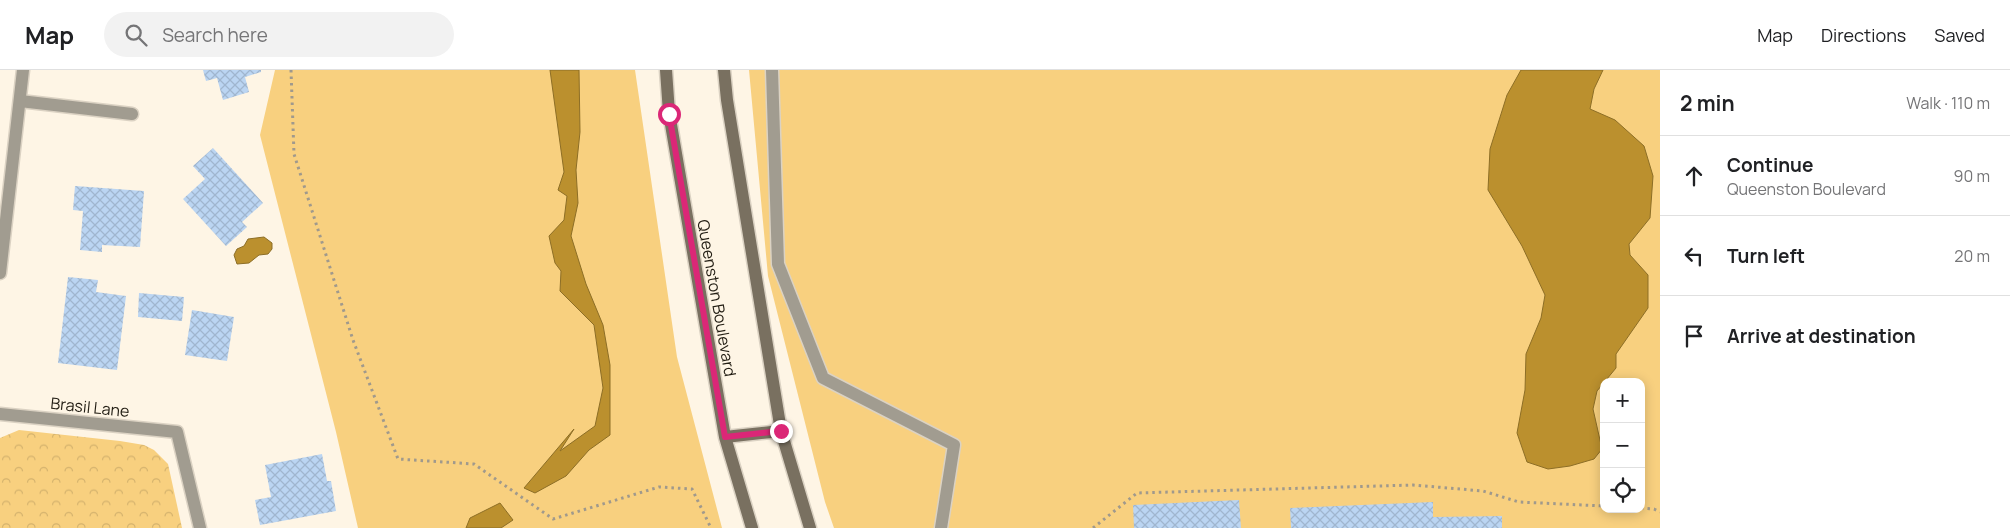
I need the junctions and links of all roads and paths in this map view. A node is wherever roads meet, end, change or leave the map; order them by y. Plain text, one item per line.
1 (23, 70) edge
2 (291, 70) edge
3 (666, 70) edge
4 (724, 70) edge
5 (772, 70) edge
6 (20, 101) junction
7 (132, 114) dead end
8 (0, 273) edge
9 (0, 414) edge
10 (781, 431) junction
11 (725, 437) junction
12 (1600, 506) edge
13 (1645, 508) edge
14 (1660, 512) edge
15 (200, 528) edge
16 (710, 528) edge
17 (752, 528) edge
18 (810, 528) edge
19 (941, 528) edge
20 (1093, 528) edge

1 - 6 street
2 - 16 path
3 - 11 main road, Queenston Boulevard
4 - 10 main road
5 - 19 street
6 - 7 street
6 - 8 street
9 - 15 street, Brasil Lane
10 - 11 main road
10 - 18 main road
11 - 17 main road, Queenston Boulevard
12 - 20 path
13 - 14 path

